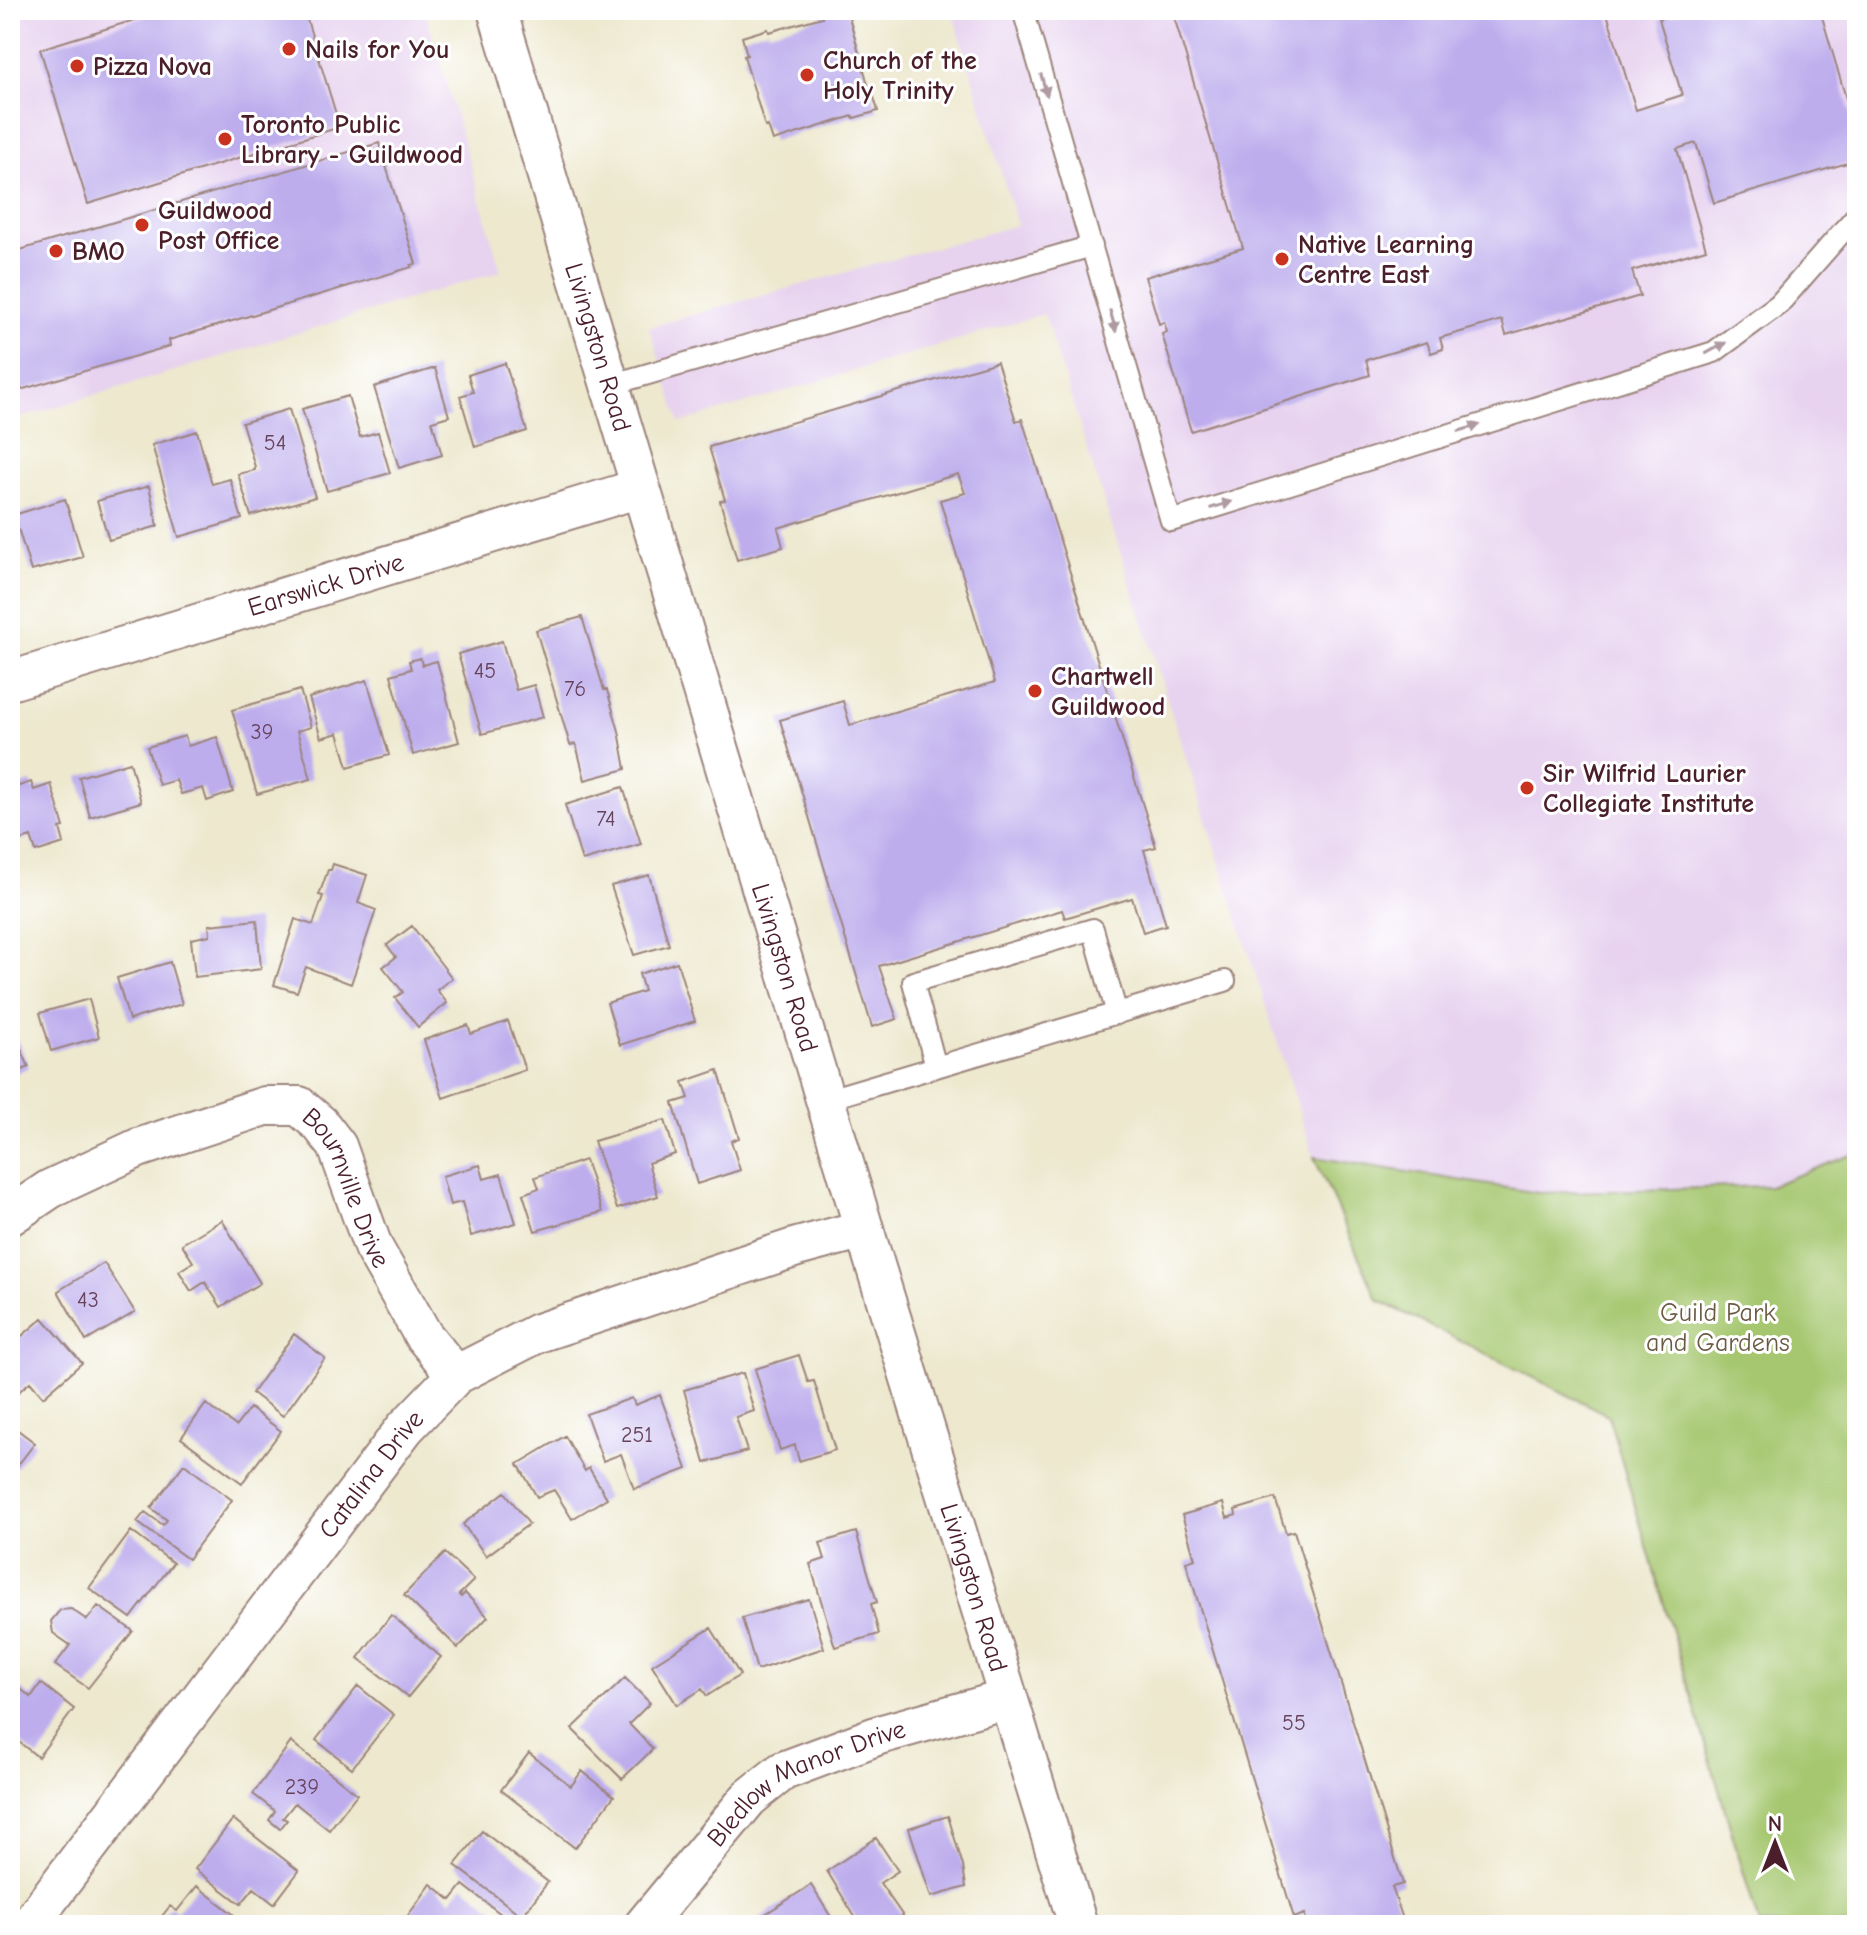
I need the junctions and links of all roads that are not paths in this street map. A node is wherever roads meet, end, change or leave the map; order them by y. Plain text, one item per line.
1 (497, 10) edge
2 (1023, 10) edge
3 (1857, 215) edge
4 (1092, 246) junction
5 (610, 385) junction
6 (640, 488) junction
7 (10, 681) edge
8 (1225, 981) dead end
9 (1117, 1014) junction
10 (936, 1067) junction
11 (825, 1100) junction
12 (10, 1216) edge
13 (864, 1229) junction
14 (456, 1375) junction
15 (1007, 1699) junction
16 (29, 1925) edge
17 (644, 1925) edge
18 (1078, 1925) edge

1 - 5 street, Livingston Road
2 -> 4 lane
4 -> 3 lane
4 - 5 lane
5 - 6 street, Livingston Road
6 - 7 street, Earswick Drive
6 - 11 street, Livingston Road
8 - 9 lane
9 - 10 lane
9 - 10 lane
10 - 11 lane
11 - 13 street, Livingston Road
12 - 14 street, Bournville Drive
13 - 14 street, Catalina Drive
13 - 15 street, Livingston Road
14 - 16 street, Catalina Drive
15 - 17 street, Bledlow Manor Drive
15 - 18 street, Livingston Road

